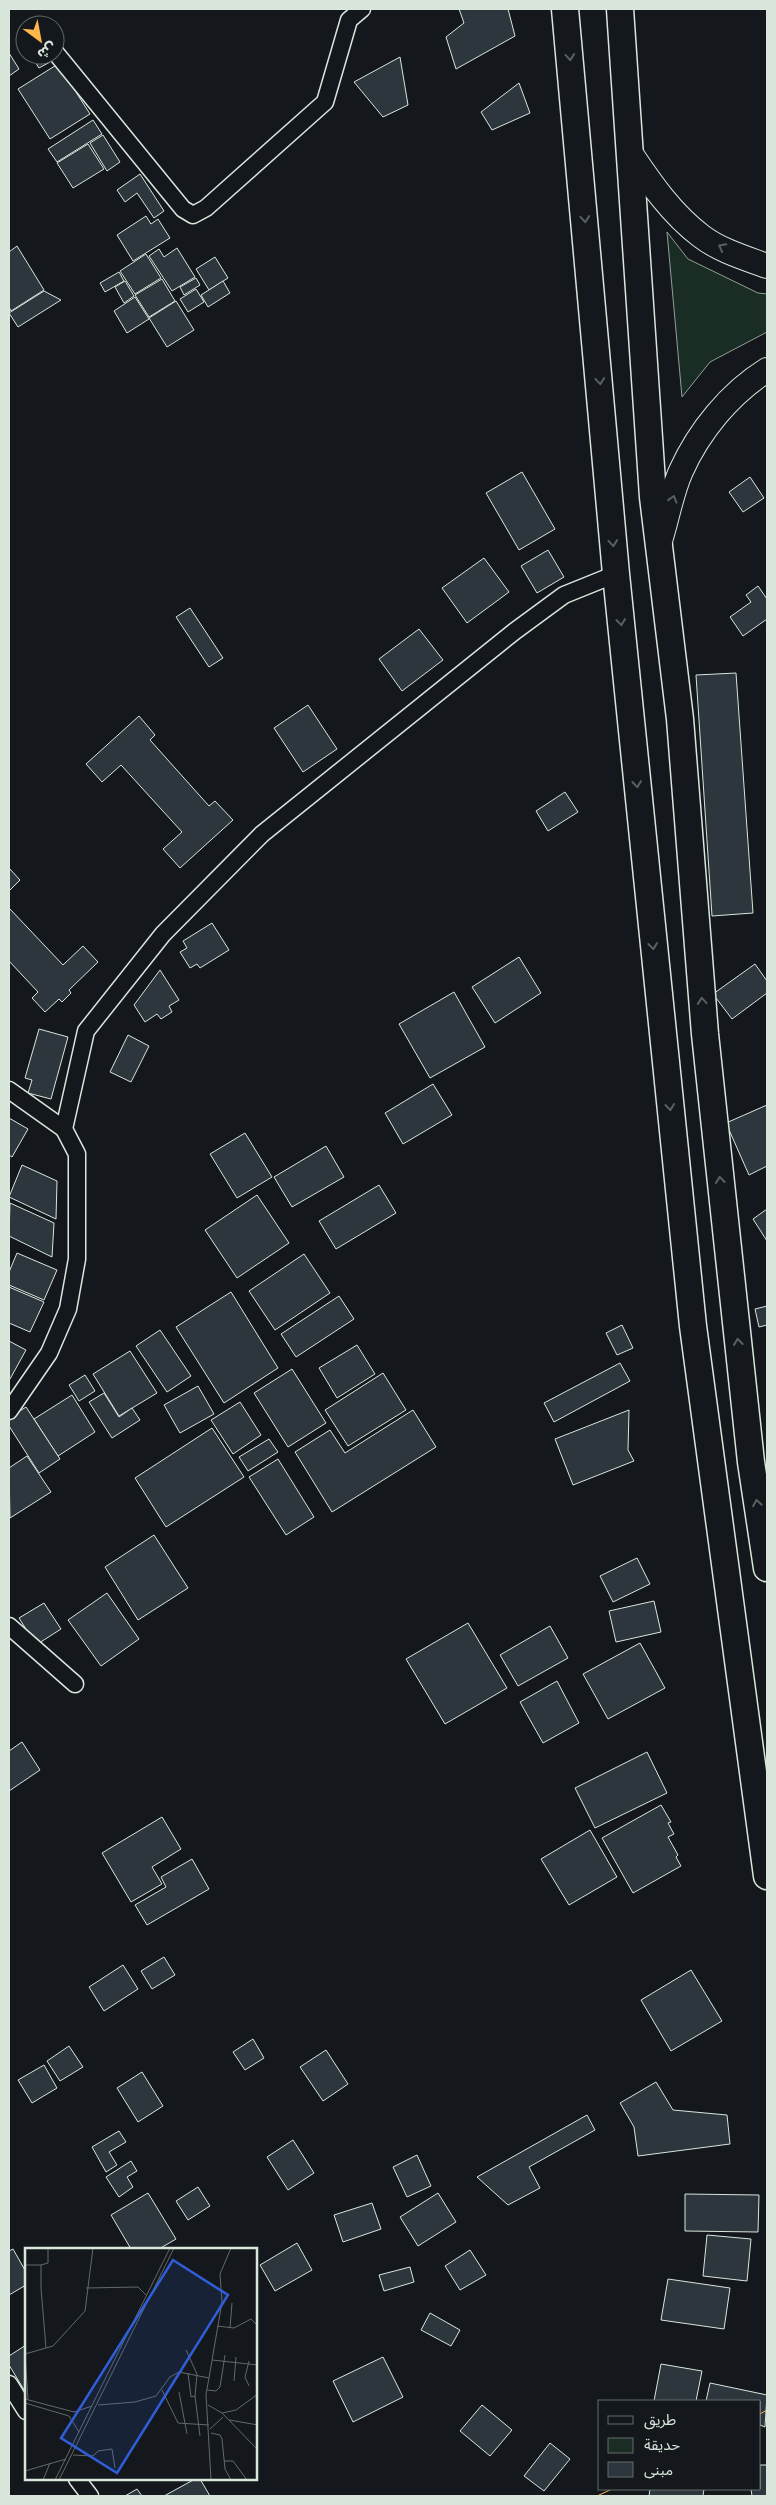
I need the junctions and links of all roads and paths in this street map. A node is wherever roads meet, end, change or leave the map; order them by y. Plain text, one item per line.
1 (362, 9) edge
2 (566, 9) edge
3 (620, 9) edge
4 (65, 64) edge
5 (631, 154) junction
6 (767, 266) edge
7 (767, 370) edge
8 (659, 546) junction
9 (616, 574) junction
10 (662, 1033) junction
11 (704, 1034) junction
12 (9, 1090) edge
13 (64, 1129) junction
14 (9, 1411) edge
15 (767, 1568) edge
16 (9, 1626) edge
17 (75, 1684) dead end
18 (767, 1876) edge
19 (9, 2384) edge
20 (25, 2409) edge
21 (78, 2480) edge
22 (90, 2496) edge

1 - 4 street
2 -> 9 main road
3 - 5 main road
6 -> 5 main road
5 - 8 main road
8 -> 7 main road
11 -> 8 main road
9 -> 10 main road
9 - 13 street
10 - 11 main road
10 -> 18 main road
15 -> 11 main road
12 - 13 street
13 - 14 street
16 - 17 street
19 - 20 street
21 - 22 street

